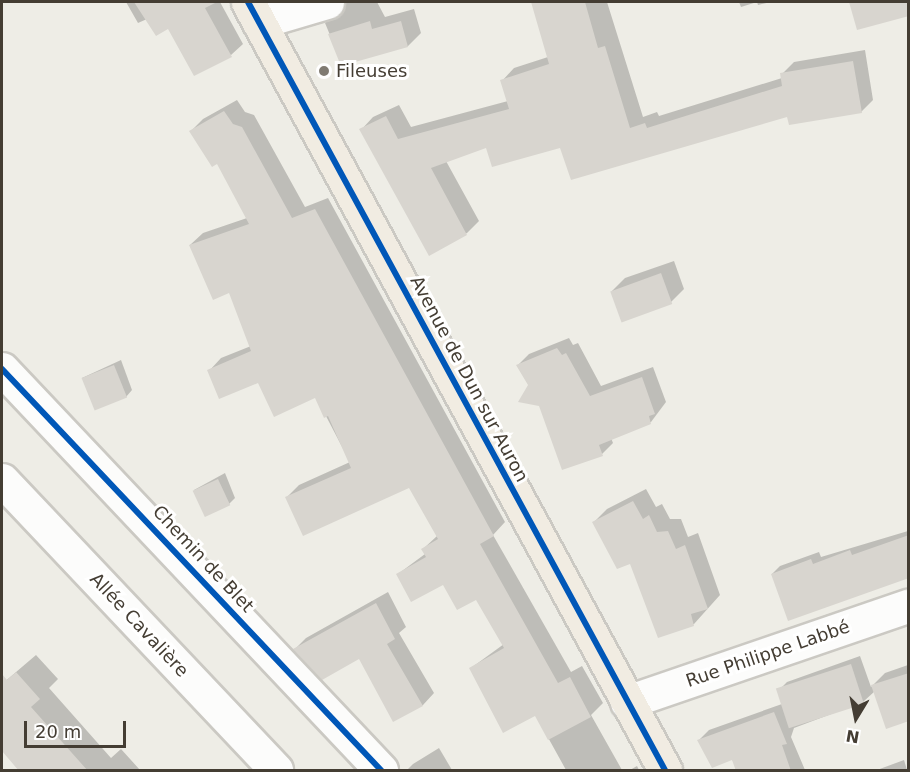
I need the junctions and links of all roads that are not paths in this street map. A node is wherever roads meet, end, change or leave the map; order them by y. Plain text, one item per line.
1 (327, 2) edge
2 (254, 12) edge
3 (2, 369) edge
4 (2, 480) edge
5 (909, 606) edge
6 (627, 702) junction
7 (276, 771) edge
8 (381, 771) edge
9 (665, 771) edge

1 - 2 street
2 - 6 main road, Avenue de Dun sur Auron
3 - 8 street, Chemin de Blet
4 - 7 street, Allée Cavalière
5 - 6 street, Rue Philippe Labbé
6 - 9 main road, Avenue de Dun sur Auron

